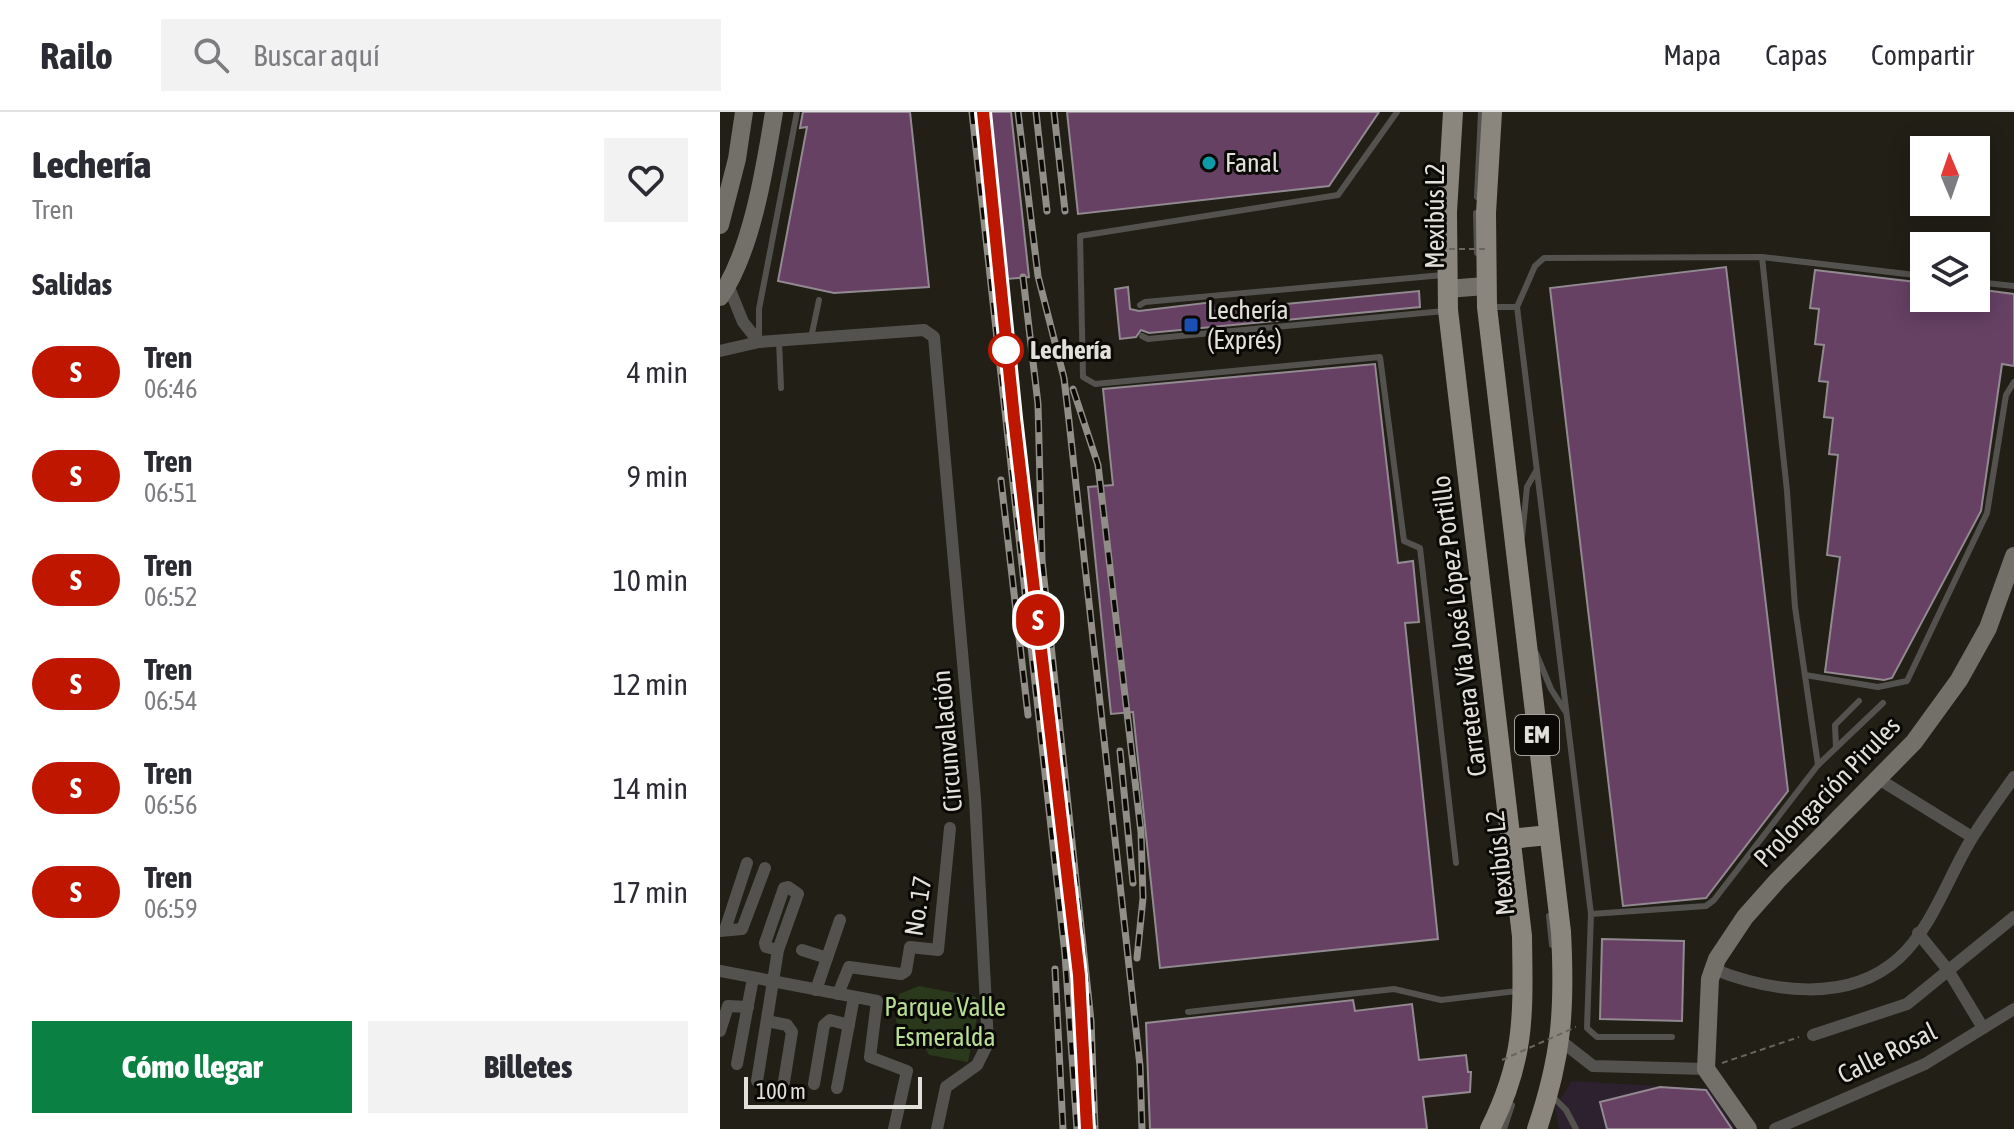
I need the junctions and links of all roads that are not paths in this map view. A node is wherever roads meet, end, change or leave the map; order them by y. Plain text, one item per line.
1 (744, 112) edge
2 (774, 112) edge
3 (797, 112) edge
4 (1397, 112) edge
5 (1456, 112) edge
6 (1481, 112) edge
7 (1492, 112) edge
8 (720, 225) edge
9 (1762, 257) junction
10 (1910, 274) edge
11 (1990, 283) edge
12 (1449, 284) junction
13 (1482, 286) junction
14 (2014, 286) edge
15 (724, 291) edge
16 (819, 300) dead end
17 (1140, 305) dead end
18 (1487, 307) junction
19 (1517, 307) junction
20 (1448, 310) junction
21 (1142, 336) dead end
22 (811, 338) junction
23 (779, 341) junction
24 (759, 342) junction
25 (720, 351) edge
26 (2014, 382) edge
27 (781, 388) dead end
28 (1537, 470) junction
29 (2014, 556) edge
30 (1517, 564) junction
31 (1524, 626) junction
32 (1805, 675) junction
33 (1859, 701) dead end
34 (1883, 703) dead end
35 (1567, 714) junction
36 (1836, 747) junction
37 (1818, 765) junction
38 (2014, 777) edge
39 (1877, 778) junction
40 (950, 828) dead end
41 (1545, 835) junction
42 (1972, 837) junction
43 (1514, 838) junction
44 (747, 863) dead end
45 (1456, 863) dead end
46 (765, 868) dead end
47 (1591, 914) junction
48 (2014, 917) edge
49 (840, 920) dead end
50 (722, 930) edge
51 (1918, 933) junction
52 (778, 950) junction
53 (802, 950) dead end
54 (827, 958) junction
55 (1713, 969) junction
56 (1948, 970) junction
57 (720, 971) edge
58 (753, 978) junction
59 (774, 981) junction
60 (816, 990) junction
61 (1527, 990) junction
62 (838, 994) junction
63 (854, 997) junction
64 (748, 1007) junction
65 (2014, 1009) edge
66 (1188, 1012) dead end
67 (1531, 1014) dead end
68 (767, 1021) junction
69 (849, 1025) junction
70 (1983, 1028) junction
71 (720, 1031) edge
72 (1813, 1035) road end
73 (1672, 1037) dead end
74 (1561, 1041) junction
75 (737, 1064) dead end
76 (1524, 1066) dead end
77 (1706, 1069) junction
78 (1520, 1078) dead end
79 (757, 1081) dead end
80 (814, 1084) dead end
81 (783, 1088) dead end
82 (837, 1088) dead end
83 (1549, 1094) junction
84 (1493, 1126) edge
85 (894, 1129) edge
86 (937, 1129) edge
87 (1530, 1129) edge
88 (1537, 1129) edge
89 (1576, 1129) edge
90 (1748, 1129) edge
91 (1775, 1129) edge

1 - 8 main road
2 - 15 main road
3 - 24 lane
4 - 45 lane
5 - 12 main road, Carretera Vía José López Portillo / EM
6 - 13 lane, Mexibús L2
7 - 13 main road, EM
9 - 10 lane
9 - 19 lane
9 - 32 lane
11 - 14 lane
12 - 13 main road
12 - 17 lane
12 - 20 main road, Carretera Vía José López Portillo / EM
12 - 43 lane, Mexibús L2
13 - 18 main road, EM
13 - 41 lane, Mexibús L2
15 - 24 street
16 - 22 lane
18 - 19 lane
18 - 30 main road, EM
19 - 28 lane
20 - 21 lane
20 - 43 main road, Carretera Vía José López Portillo / EM
22 - 23 street
22 - 86 street, Circunvalación
23 - 24 street
23 - 27 lane
24 - 25 street
26 - 32 lane
28 - 30 lane
28 - 35 lane
29 - 39 main road, Prolongación Pirules
30 - 31 main road, EM
31 - 35 lane
31 - 41 main road, EM
32 - 37 lane
33 - 36 lane
34 - 36 lane
35 - 47 lane
36 - 37 lane
37 - 47 lane
38 - 42 street
39 - 42 street
39 - 55 main road, Prolongación Pirules
40 - 62 street, No. 17
41 - 43 main road
41 - 74 main road, EM
41 - 87 lane, Mexibús L2
42 - 51 street
43 - 61 main road, Carretera Vía José López Portillo / EM
44 - 50 street
46 - 50 street
47 - 73 lane
48 - 56 street
49 - 54 street
51 - 55 street
51 - 56 street
52 - 52 street
52 - 59 street
53 - 54 street
54 - 60 street
55 - 77 main road, Prolongación Pirules
56 - 70 street
56 - 72 street
57 - 58 street
58 - 59 street
58 - 64 street
59 - 60 street
59 - 68 street
60 - 62 street
61 - 66 lane
61 - 84 main road, Carretera Vía José López Portillo / EM
62 - 63 street
63 - 69 street
63 - 85 street
64 - 71 street
64 - 75 street
65 - 70 street, Calle Rosal
67 - 76 lane
68 - 79 street
68 - 81 street
69 - 80 street
69 - 82 street
70 - 91 street, Calle Rosal
74 - 77 street
74 - 83 main road, EM
77 - 90 main road
78 - 84 lane
83 - 88 main road, EM
83 - 89 lane

